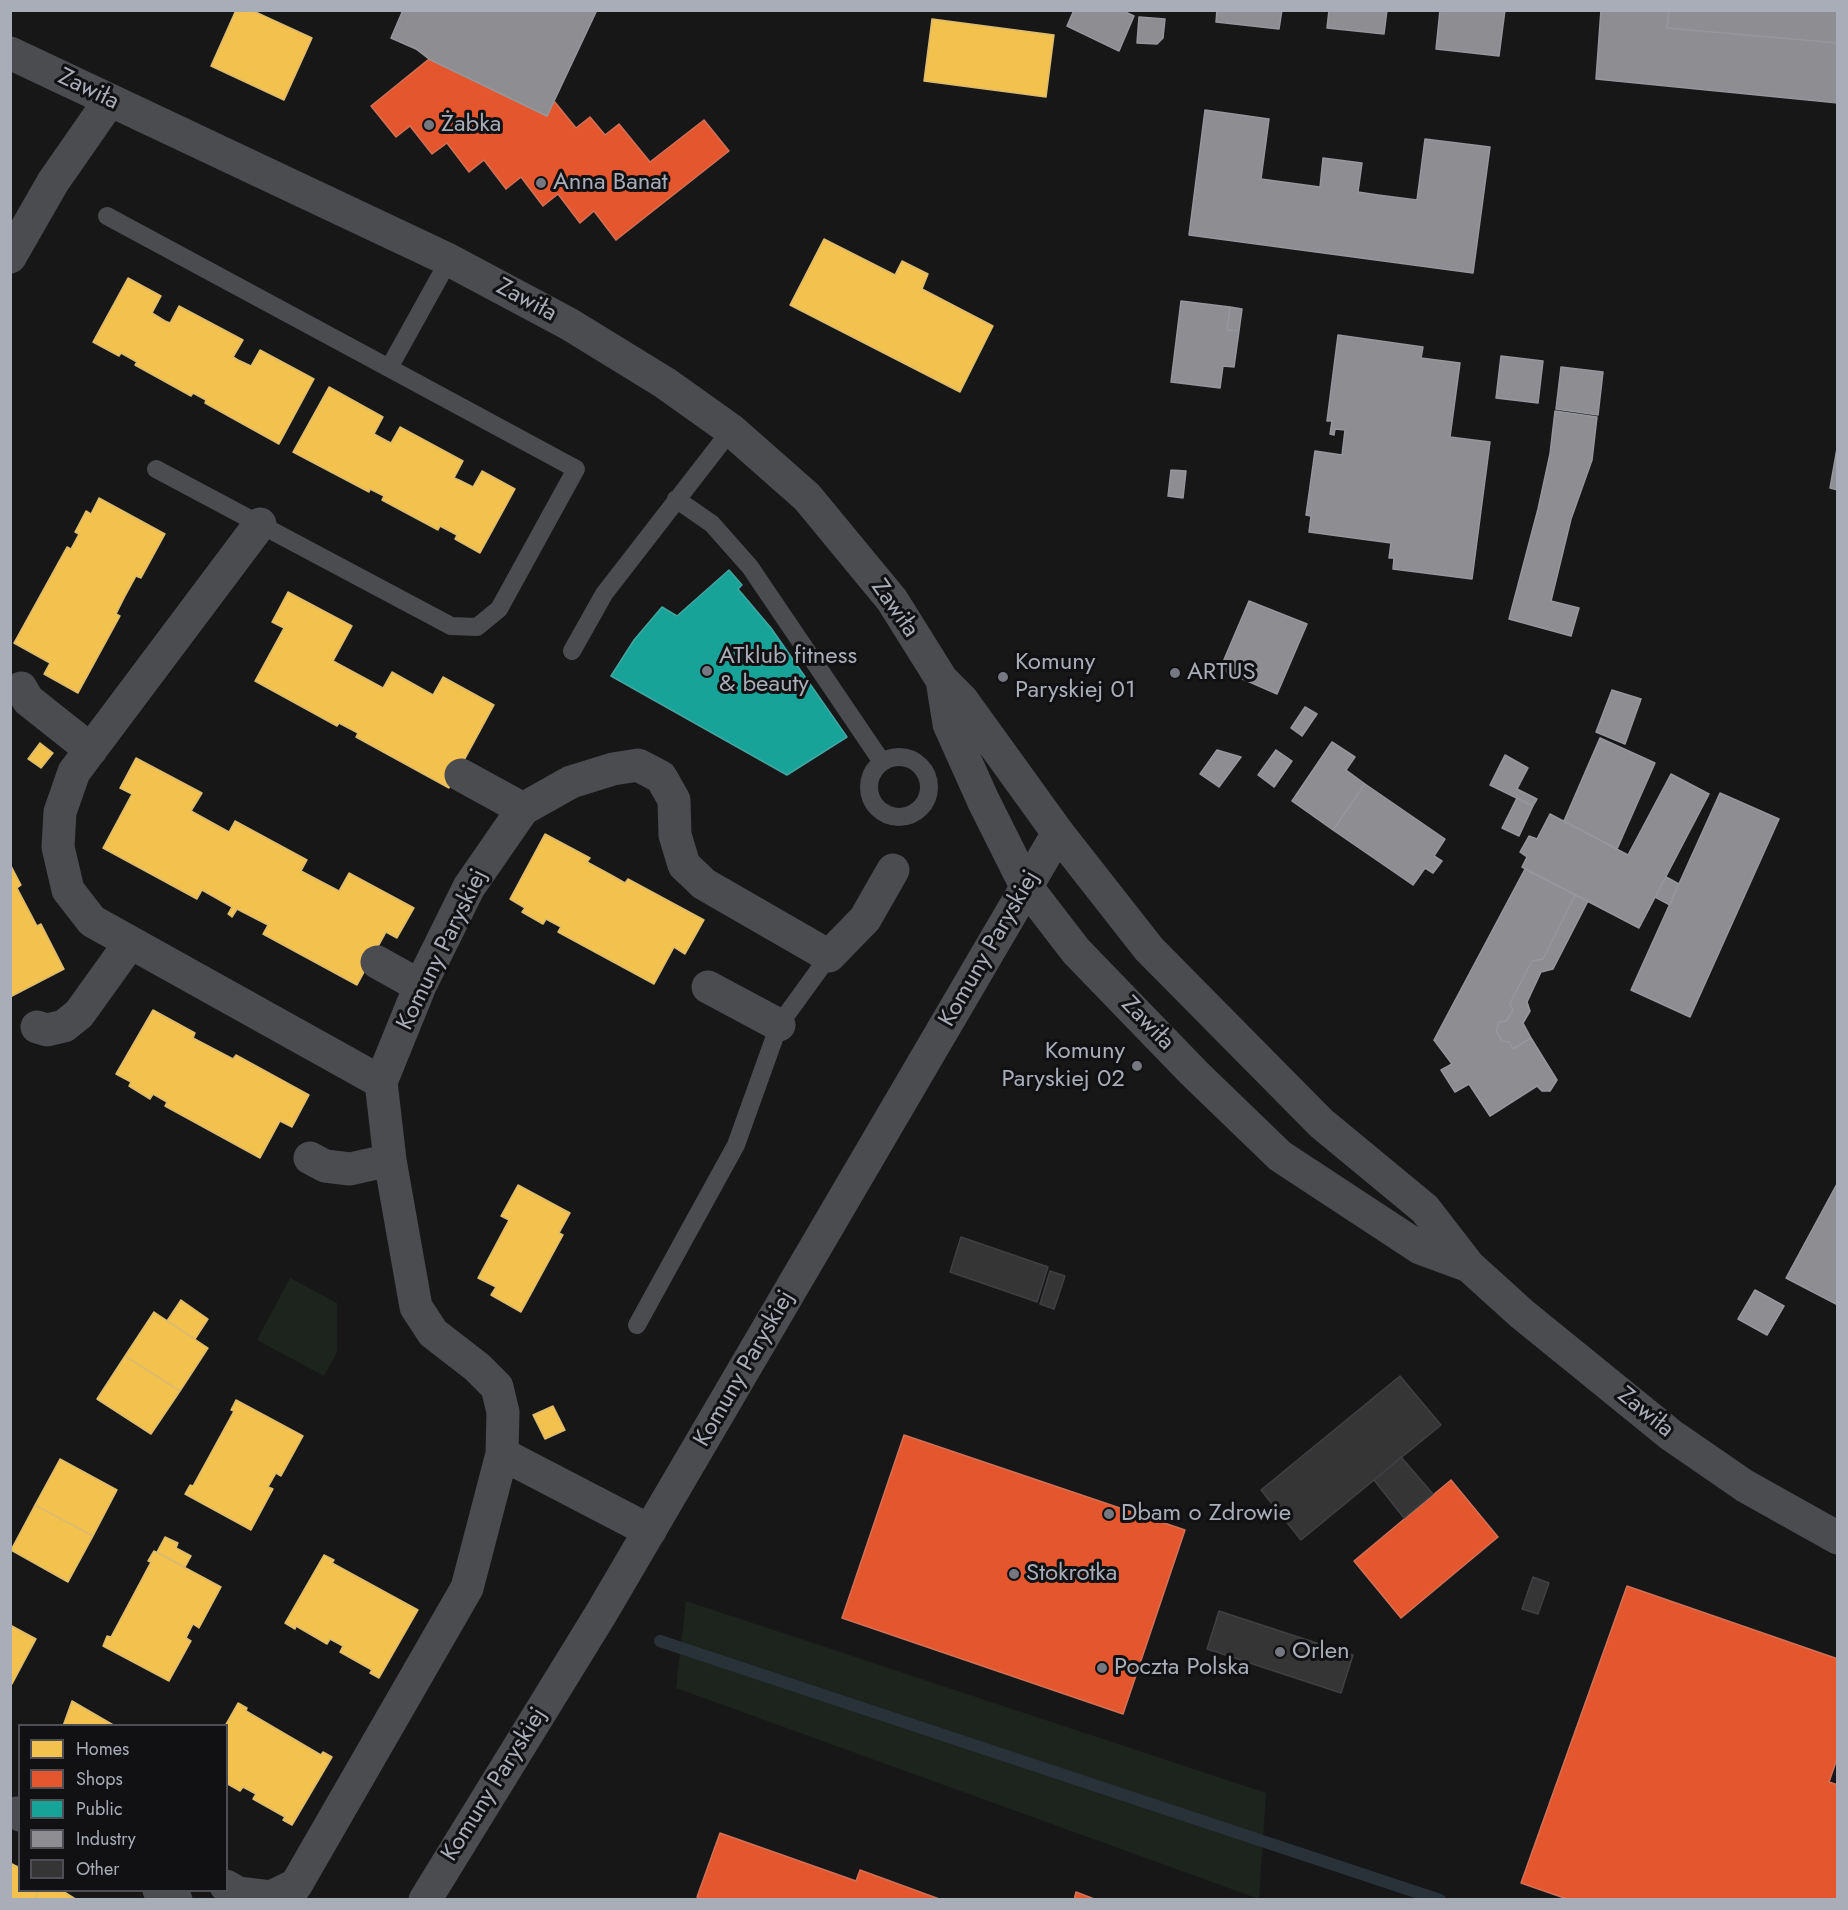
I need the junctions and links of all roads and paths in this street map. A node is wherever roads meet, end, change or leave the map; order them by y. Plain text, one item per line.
1 (10, 53) edge
2 (110, 100) junction
3 (107, 216) dead end
4 (10, 257) edge
5 (449, 260) junction
6 (388, 368) junction
7 (731, 430) junction
8 (156, 469) dead end
9 (676, 499) junction
10 (260, 524) junction
11 (572, 651) dead end
12 (942, 680) junction
13 (21, 688) dead end
14 (91, 750) junction
15 (882, 762) dead end
16 (461, 775) dead end
17 (523, 809) junction
18 (1058, 833) junction
19 (892, 870) dead end
20 (1026, 886) junction
21 (130, 943) junction
22 (829, 956) junction
23 (377, 962) dead end
24 (420, 986) junction
25 (708, 987) dead end
26 (779, 1024) junction
27 (37, 1027) dead end
28 (381, 1082) junction
29 (310, 1158) dead end
30 (390, 1160) junction
31 (1469, 1266) junction
32 (637, 1324) dead end
33 (502, 1454) junction
34 (650, 1531) junction
35 (1838, 1538) edge
36 (228, 1887) edge
37 (290, 1892) edge
38 (425, 1899) edge

1 - 2 street, Zawiła
2 - 4 street
2 - 5 street, Zawiła
3 - 6 lane
5 - 6 lane
5 - 7 street, Zawiła
6 - 10 lane
7 - 9 lane
7 - 12 street, Zawiła
8 - 10 lane
9 - 11 lane
9 - 15 lane
10 - 14 street
12 - 18 street, Zawiła
12 - 20 street, Zawiła
13 - 14 street
14 - 21 street
16 - 17 street
17 - 22 street, Komuny Paryskiej
17 - 24 street, Komuny Paryskiej
18 - 20 street, Komuny Paryskiej
18 - 31 street, Zawiła
19 - 22 street
20 - 31 street, Zawiła
20 - 34 street, Komuny Paryskiej
21 - 27 street
21 - 28 street
22 - 26 lane
23 - 24 street
24 - 28 street, Komuny Paryskiej
25 - 26 street
26 - 32 lane
28 - 30 street, Komuny Paryskiej
29 - 30 street
30 - 33 street, Komuny Paryskiej
31 - 35 street, Zawiła
33 - 34 street
33 - 37 street, Komuny Paryskiej
34 - 38 street, Komuny Paryskiej
36 - 37 street

